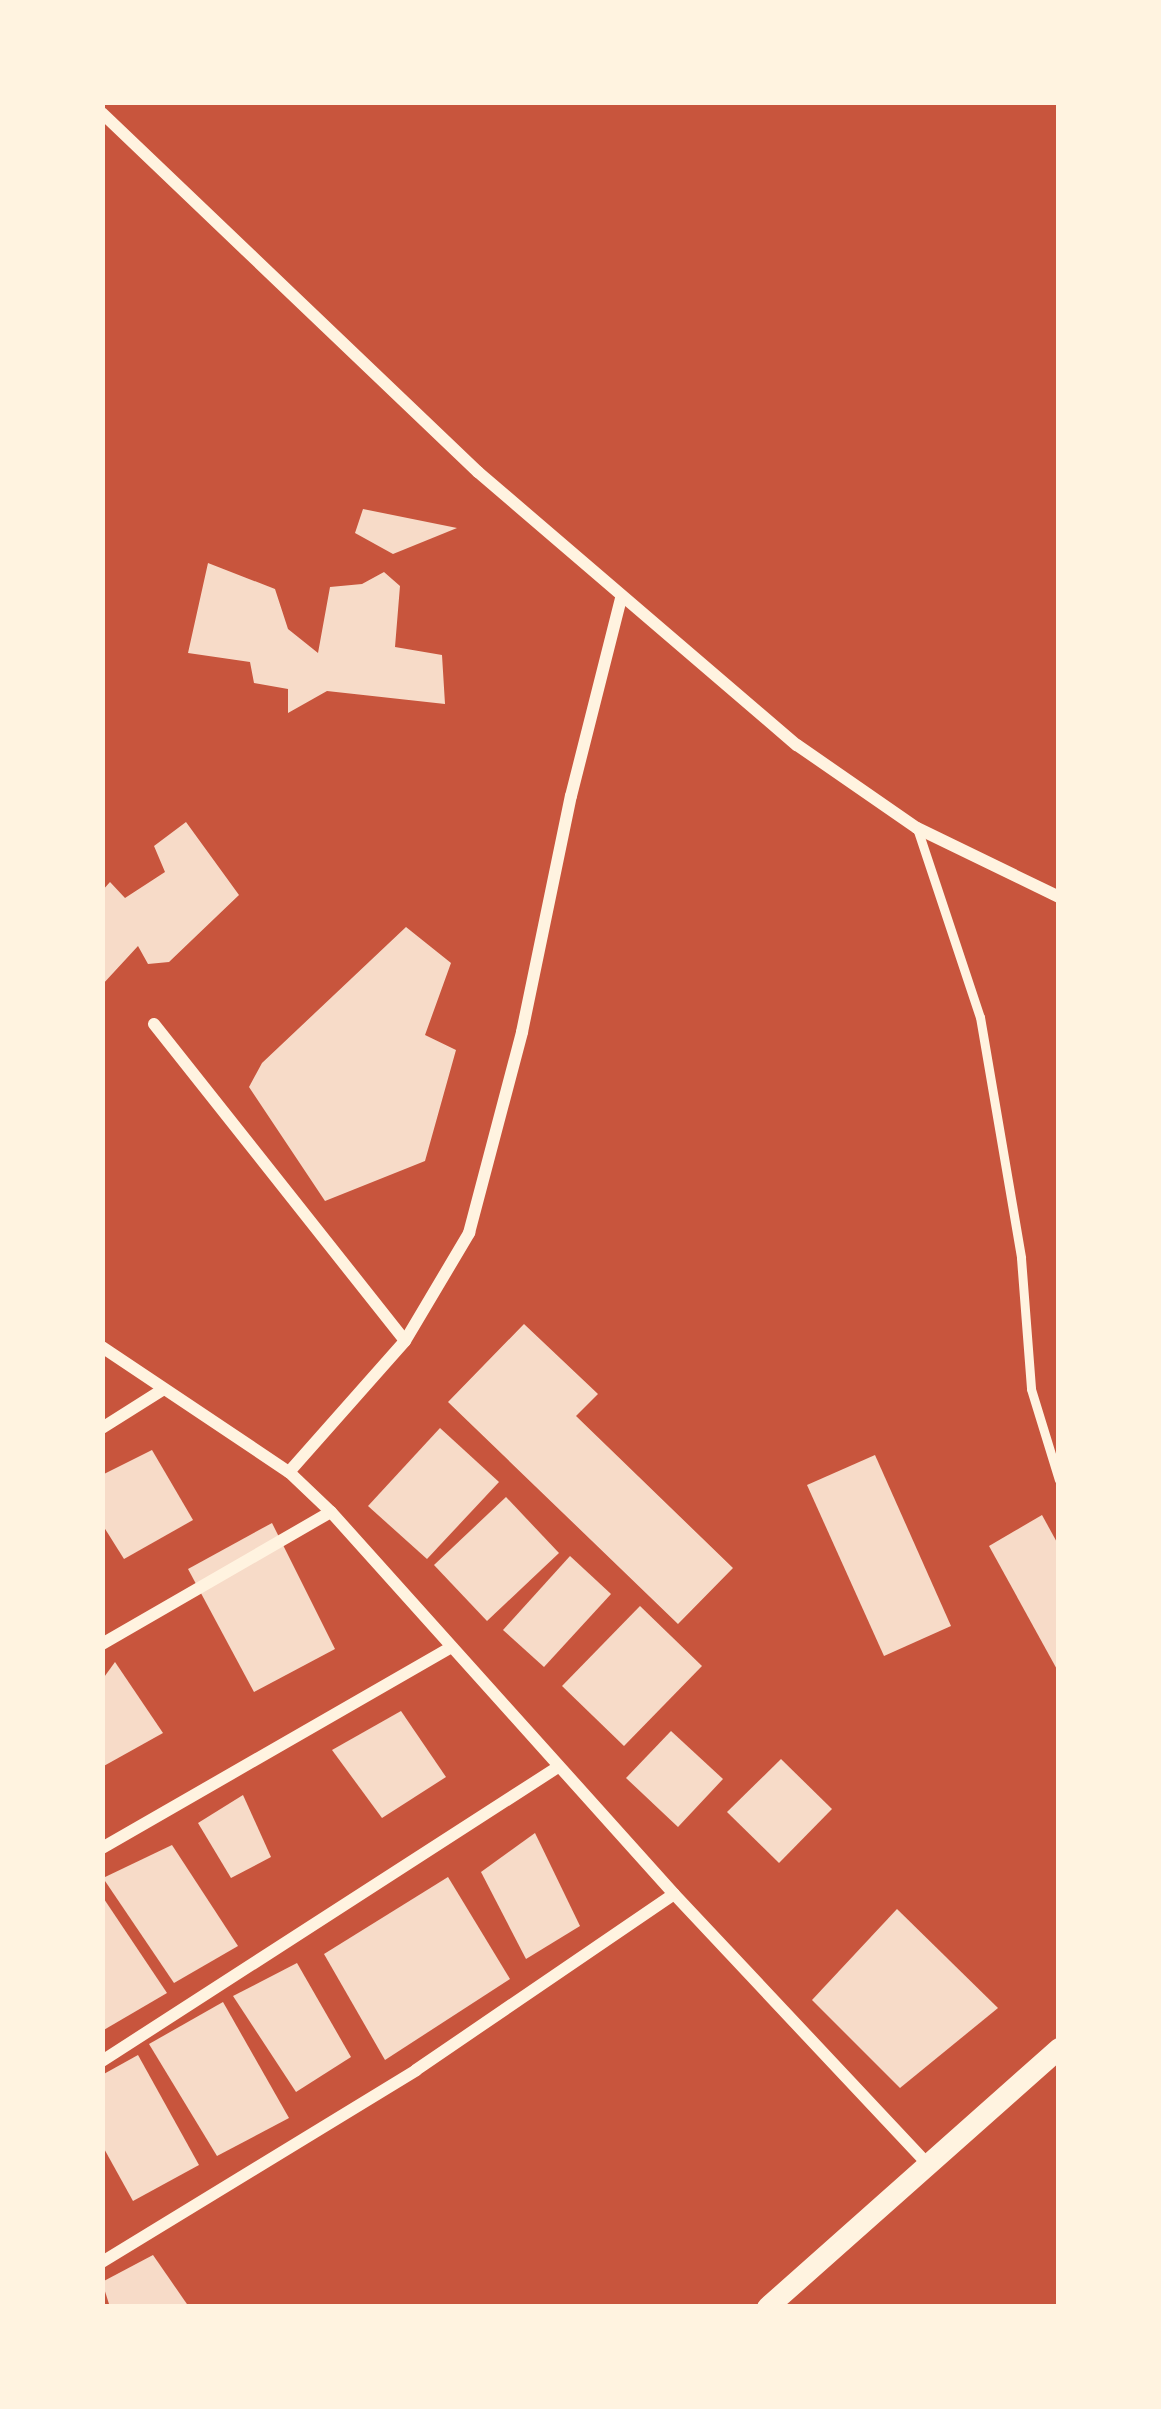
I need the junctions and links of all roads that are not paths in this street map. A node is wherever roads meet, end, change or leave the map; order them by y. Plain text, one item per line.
1 (102, 113) edge
2 (621, 598) junction
3 (917, 828) junction
4 (1059, 897) edge
5 (154, 1024) dead end
6 (405, 1341) junction
7 (102, 1347) edge
8 (162, 1390) junction
9 (102, 1428) edge
10 (289, 1472) junction
11 (1059, 1480) edge
12 (331, 1512) junction
13 (102, 1644) edge
14 (451, 1647) junction
15 (558, 1767) junction
16 (102, 1848) edge
17 (674, 1894) junction
18 (1059, 2048) edge
19 (102, 2061) edge
20 (927, 2163) junction
21 (102, 2262) edge
22 (767, 2307) edge

1 - 2 street
2 - 3 street
2 - 6 street
3 - 4 street
3 - 11 lane
5 - 6 street
6 - 10 street
7 - 8 street
8 - 9 street
8 - 10 street
10 - 12 street
12 - 13 street
12 - 14 street
14 - 15 street
14 - 16 street
15 - 17 street
15 - 19 street
17 - 20 street
17 - 21 street
18 - 20 street
20 - 22 street

